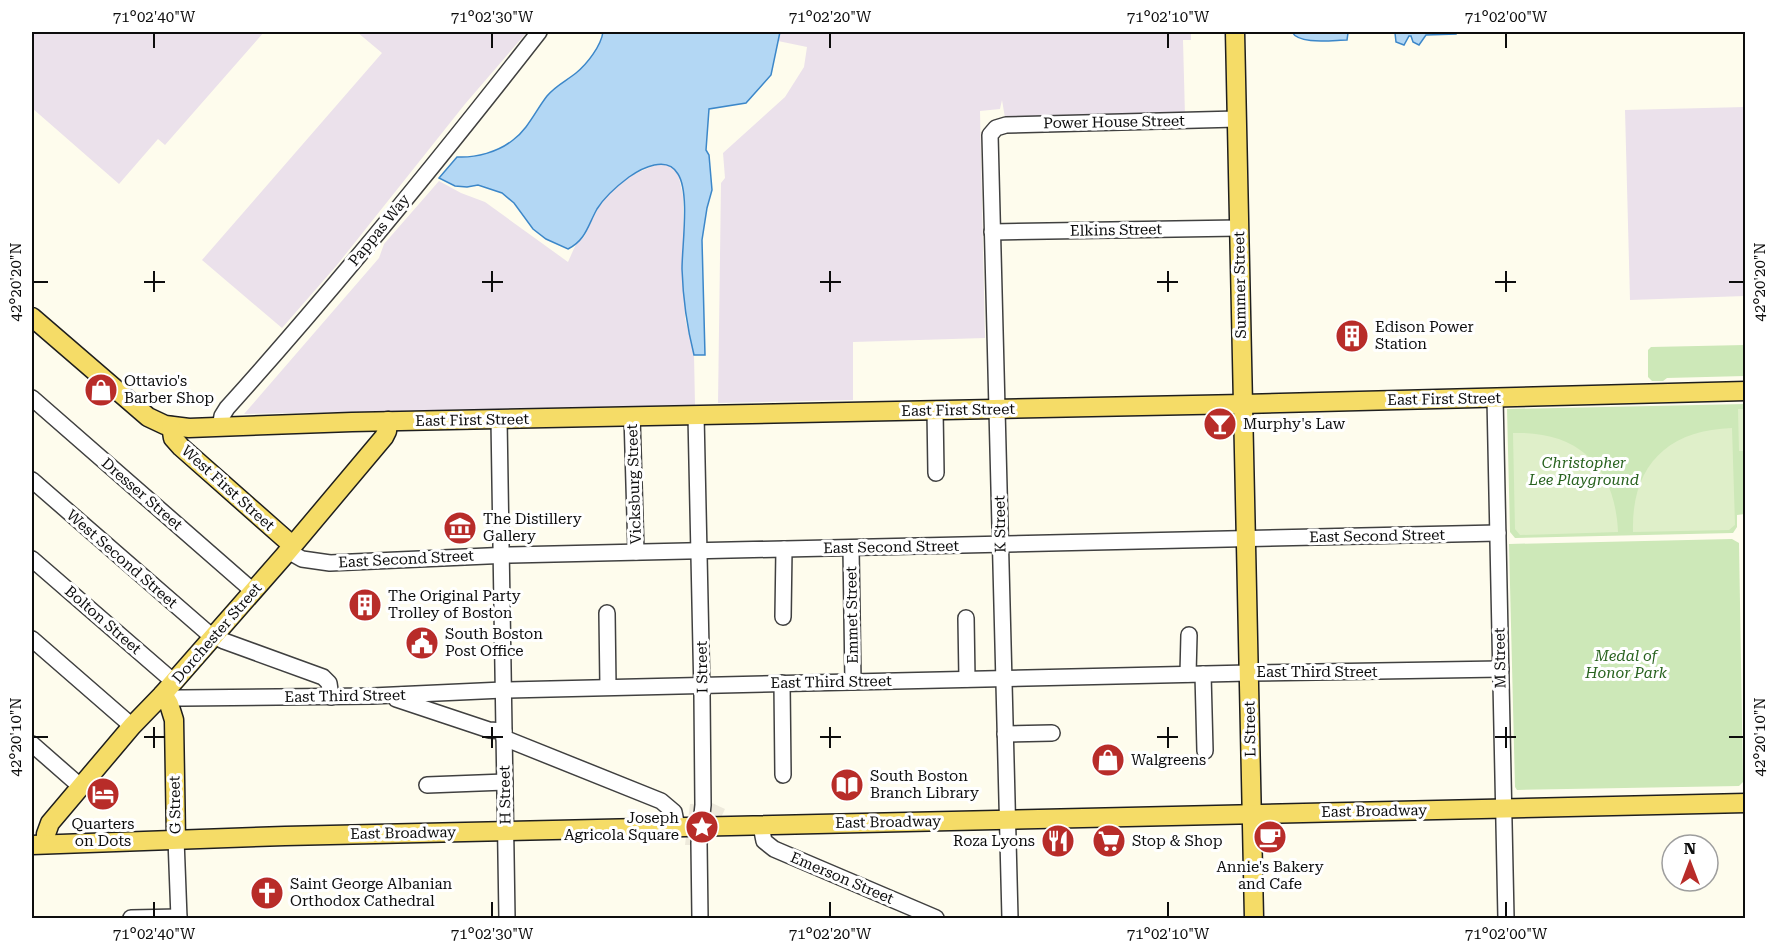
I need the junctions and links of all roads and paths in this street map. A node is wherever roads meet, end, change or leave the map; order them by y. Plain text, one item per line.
1 (539, 32) edge
2 (1235, 32) edge
3 (1237, 119) junction
4 (993, 130) joint
5 (1239, 228) junction
6 (992, 232) junction
7 (32, 317) edge
8 (1746, 392) edge
9 (32, 398) edge
10 (1495, 398) junction
11 (1243, 404) junction
12 (997, 409) junction
13 (935, 410) junction
14 (696, 415) junction
15 (632, 416) junction
16 (499, 419) junction
17 (388, 421) junction
18 (171, 426) junction
19 (220, 427) junction
20 (936, 473) dead end
21 (32, 480) edge
22 (1498, 533) junction
23 (1246, 539) junction
24 (1000, 544) junction
25 (290, 548) junction
26 (851, 548) junction
27 (784, 549) junction
28 (699, 551) junction
29 (636, 552) junction
30 (500, 555) junction
31 (32, 559) edge
32 (253, 591) junction
33 (607, 613) dead end
34 (783, 617) dead end
35 (966, 618) dead end
36 (1189, 635) dead end
37 (213, 636) junction
38 (32, 639) edge
39 (1501, 669) junction
40 (1249, 673) junction
41 (1196, 674) junction
42 (1004, 678) junction
43 (967, 679) junction
44 (853, 682) junction
45 (782, 683) junction
46 (702, 685) junction
47 (608, 687) junction
48 (168, 688) junction
49 (503, 690) junction
50 (372, 696) junction
51 (331, 697) junction
52 (132, 726) junction
53 (1052, 733) dead end
54 (504, 734) junction
55 (1005, 734) junction
56 (32, 744) edge
57 (1205, 751) dead end
58 (783, 775) dead end
59 (505, 782) junction
60 (427, 785) dead end
61 (80, 786) junction
62 (1746, 803) edge
63 (1504, 809) junction
64 (1251, 814) junction
65 (1007, 820) junction
66 (761, 826) junction
67 (677, 827) junction
68 (701, 827) junction
69 (506, 831) junction
70 (176, 839) junction
71 (39, 844) edge
72 (131, 918) edge
73 (179, 918) edge
74 (507, 918) edge
75 (700, 918) edge
76 (936, 918) edge
77 (1010, 918) edge
78 (1254, 918) edge
79 (1506, 918) edge

1 - 19 street, Pappas Way
2 - 3 main road, Summer Street
3 - 4 street, Power House Street
3 - 5 main road, Summer Street
4 - 6 street, K Street
5 - 6 street, Elkins Street
5 - 11 main road, Summer Street
6 - 12 street, K Street
7 - 18 main road
8 - 10 main road, East First Street
9 - 32 street, Dresser Street
10 - 11 main road, East First Street
10 - 22 street, M Street
11 - 12 main road, East First Street
11 - 23 main road, Summer Street
12 - 13 main road, East First Street
12 - 24 street, K Street
13 - 14 main road, East First Street
13 - 20 street
14 - 15 main road, East First Street
14 - 28 street, I Street
15 - 16 main road, East First Street
15 - 29 street, Vicksburg Street
16 - 17 main road, East First Street
16 - 30 street, H Street
17 - 19 main road, East First Street
17 - 25 main road, Dorchester Street
18 - 19 main road, East First Street
18 - 25 main road, West First Street
21 - 37 street, West Second Street
22 - 23 street, East Second Street
22 - 39 street, M Street
23 - 24 street, East Second Street
23 - 40 main road, L Street
24 - 26 street, East Second Street
24 - 42 street, K Street
25 - 30 street, East Second Street
25 - 32 main road, Dorchester Street
26 - 27 street, East Second Street
26 - 44 street, Emmet Street
27 - 28 street, East Second Street
27 - 34 street
28 - 29 street, East Second Street
28 - 46 street, I Street
29 - 30 street, East Second Street
30 - 49 street, H Street
31 - 48 street, Bolton Street
32 - 37 main road, Dorchester Street
33 - 47 street
35 - 43 street
36 - 41 street
37 - 48 main road, Dorchester Street
37 - 51 street
38 - 52 street
39 - 40 street, East Third Street
39 - 63 street, M Street
40 - 41 street, East Third Street
40 - 64 main road, L Street
41 - 42 street, East Third Street
41 - 57 street
42 - 43 street, East Third Street
42 - 55 street, K Street
43 - 44 street, East Third Street
44 - 45 street, East Third Street
45 - 46 street, East Third Street
45 - 58 street
46 - 47 street, East Third Street
46 - 68 street, I Street
47 - 49 street, East Third Street
48 - 51 street, East Third Street
48 - 52 main road, Dorchester Street
48 - 70 main road, G Street
49 - 50 street, East Third Street
49 - 54 street, H Street
50 - 51 street, East Third Street
50 - 54 street
52 - 61 main road, Dorchester Street
53 - 55 street
54 - 59 street, H Street
54 - 67 street
55 - 65 street, K Street
56 - 61 street
59 - 60 street
59 - 69 street, H Street
61 - 71 main road, Dorchester Street
62 - 63 main road, East Broadway
63 - 64 main road, East Broadway
63 - 79 street, M Street
64 - 65 main road, East Broadway
64 - 78 main road, L Street
65 - 66 main road, East Broadway
65 - 77 street, K Street
66 - 68 main road, East Broadway
66 - 76 street, Emerson Street
67 - 68 main road, East Broadway
67 - 69 main road, East Broadway
68 - 75 street, I Street
69 - 70 main road, East Broadway
69 - 74 street, H Street
70 - 71 main road, East Broadway
70 - 73 street, G Street
72 - 73 street

